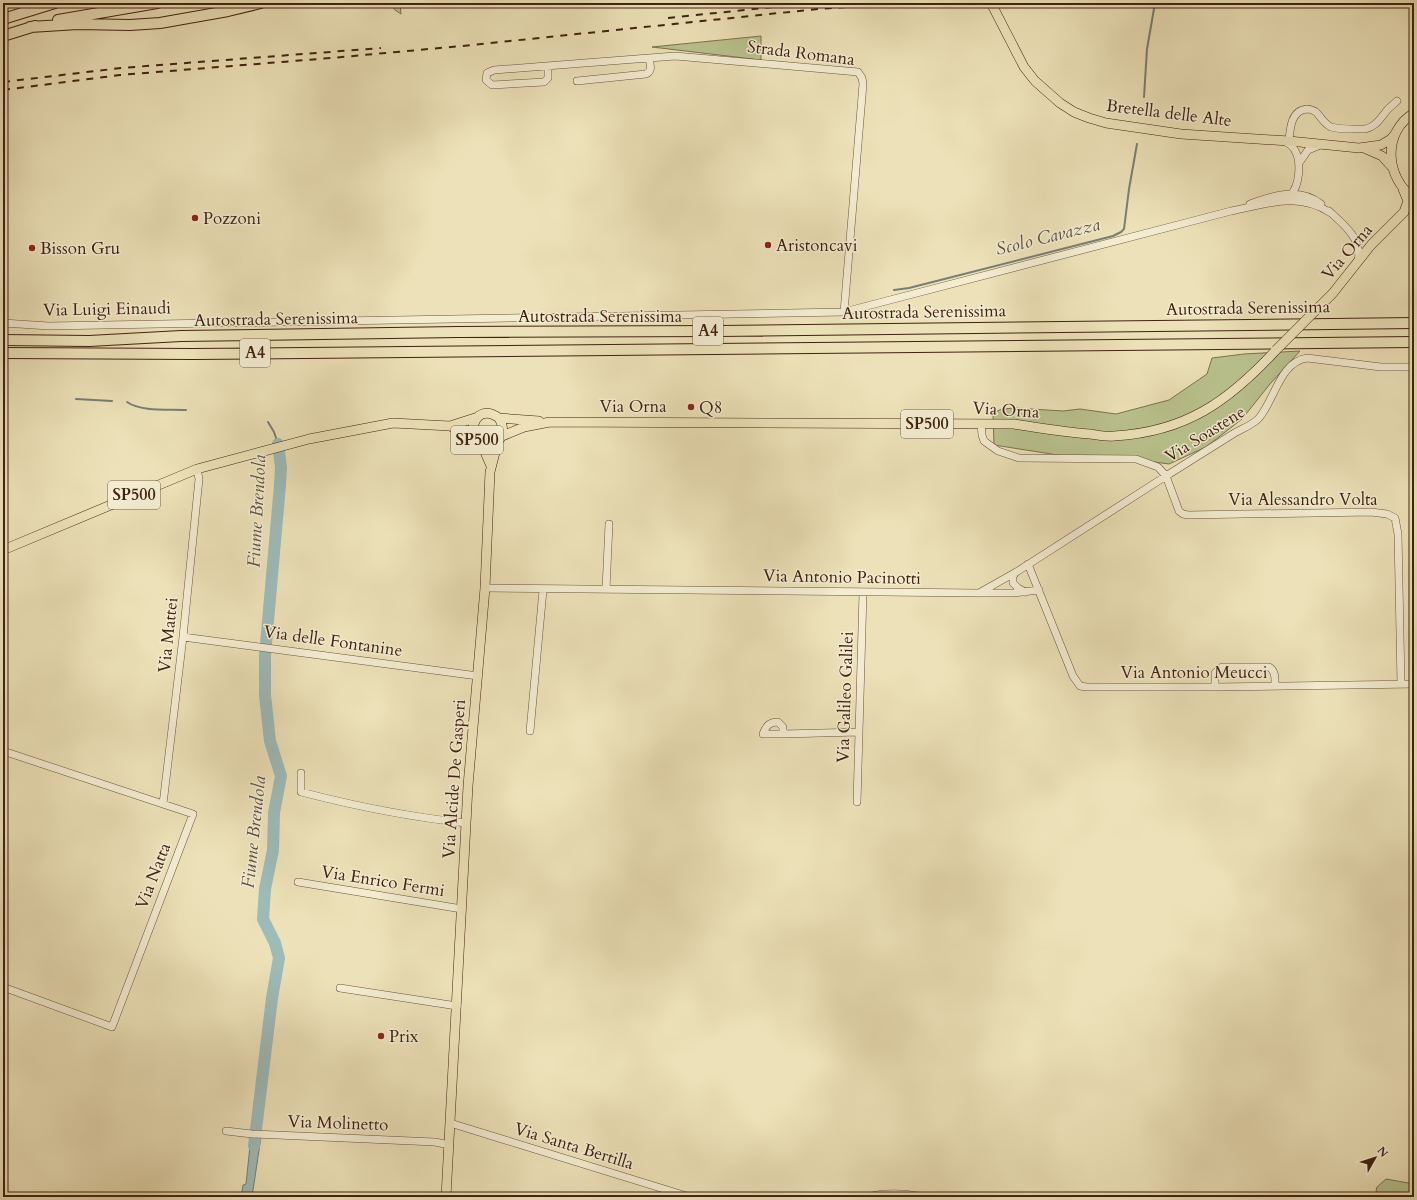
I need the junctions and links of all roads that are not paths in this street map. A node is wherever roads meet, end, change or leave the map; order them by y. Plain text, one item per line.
1 (56, 3) edge
2 (157, 3) edge
3 (261, 3) edge
4 (991, 3) edge
5 (3, 19) edge
6 (30, 27) junction
7 (3, 36) edge
8 (649, 58) junction
9 (548, 66) junction
10 (577, 81) dead end
11 (1397, 101) dead end
12 (1414, 113) edge
13 (1395, 134) junction
14 (1278, 140) junction
15 (1289, 141) junction
16 (1328, 145) junction
17 (1359, 148) junction
18 (1298, 164) junction
19 (1392, 167) junction
20 (1297, 176) junction
21 (1403, 189) junction
22 (1277, 194) junction
23 (1292, 194) junction
24 (1309, 197) junction
25 (1414, 198) edge
26 (1247, 208) junction
27 (1414, 209) edge
28 (1231, 211) junction
29 (1331, 213) junction
30 (1400, 217) junction
31 (1379, 238) junction
32 (1356, 239) junction
33 (1358, 262) junction
34 (844, 312) junction
35 (3, 323) edge
36 (1414, 323) edge
37 (3, 340) edge
38 (1414, 342) edge
39 (3, 354) edge
40 (1414, 367) edge
41 (478, 417) junction
42 (499, 418) junction
43 (550, 422) junction
44 (981, 424) junction
45 (450, 426) junction
46 (500, 438) junction
47 (477, 440) junction
48 (491, 466) junction
49 (197, 469) junction
50 (1166, 476) junction
51 (609, 524) dead end
52 (3, 550) edge
53 (1028, 564) junction
54 (1018, 571) junction
55 (485, 588) junction
56 (606, 589) junction
57 (542, 590) junction
58 (1039, 590) junction
59 (1025, 592) junction
60 (863, 593) junction
61 (979, 593) junction
62 (183, 637) junction
63 (478, 676) junction
64 (1401, 684) junction
65 (1414, 684) edge
66 (1275, 686) junction
67 (1215, 687) junction
68 (530, 731) dead end
69 (859, 732) junction
70 (783, 734) dead end
71 (3, 751) edge
72 (301, 773) dead end
73 (857, 802) dead end
74 (163, 804) junction
75 (466, 823) junction
76 (298, 882) dead end
77 (462, 909) junction
78 (3, 987) edge
79 (340, 988) dead end
80 (456, 1006) junction
81 (450, 1123) junction
82 (226, 1131) dead end
83 (449, 1145) junction
84 (446, 1197) edge
85 (690, 1197) edge
86 (867, 1197) edge
87 (923, 1197) edge

1 - 5 highway
2 - 6 highway
3 - 6 highway
4 - 14 main road, Bretella delle Alte
6 - 7 highway
8 - 9 street, Strada Romana
8 - 10 street
8 - 34 street, Strada Romana
9 - 9 street, Strada Romana
11 - 15 street
12 - 13 main road
13 - 17 main road, Bretella delle Alte
13 - 19 main road
14 - 15 main road, Bretella delle Alte
14 - 18 street
15 - 16 main road, Bretella delle Alte
16 - 17 main road, Bretella delle Alte
16 - 18 street
17 - 19 main road
18 - 20 street
19 - 21 main road
20 - 22 street, Via Luigi Einaudi
20 - 23 street
20 - 24 street, Via Luigi Einaudi
21 - 25 main road
21 - 30 main road, Via Orna
22 - 23 street, Via Luigi Einaudi
22 - 28 street, Via Luigi Einaudi
23 - 24 street, Via Luigi Einaudi
23 - 26 street, Via Luigi Einaudi
24 - 29 street, Via Luigi Einaudi
26 - 28 street, Via Luigi Einaudi
26 - 29 street, Via Luigi Einaudi
27 - 30 main road, Via Orna
28 - 34 street, Via Luigi Einaudi
29 - 32 street, Via Luigi Einaudi
30 - 31 main road, Via Orna
31 - 32 street
31 - 33 main road, Via Orna
32 - 33 street
33 - 44 main road, Via Orna / SP500, bridge
34 - 35 street, Via Luigi Einaudi
36 - 37 highway, Autostrada Serenissima / A4
38 - 39 highway, Autostrada Serenissima / A4
40 - 50 street, Via Soastene
41 - 42 main road, SP500
41 - 45 main road, SP500
41 - 47 main road, SP500
42 - 43 main road, SP500
42 - 46 main road, SP500
43 - 44 main road, Via Orna / SP500
43 - 46 main road, Via Orna / SP500
44 - 50 street, Via Soastene
45 - 47 main road, SP500
45 - 49 main road, SP500
46 - 47 main road, SP500
46 - 48 main road
47 - 48 main road, Via Alcide De Gasperi
48 - 55 main road, Via Alcide De Gasperi
49 - 52 main road, SP500
49 - 62 street, Via Mattei
50 - 53 street, Via Antonio Pacinotti
50 - 64 street, Via Alessandro Volta
51 - 56 street
53 - 54 street, Via Antonio Pacinotti
53 - 58 street, Via Antonio Meucci
54 - 59 street
54 - 61 street, Via Antonio Pacinotti
55 - 57 street, Via Antonio Pacinotti
55 - 63 main road, Via Alcide De Gasperi
56 - 57 street, Via Antonio Pacinotti
56 - 60 street, Via Antonio Pacinotti
57 - 68 street
58 - 59 street
58 - 67 street, Via Antonio Meucci
59 - 61 street
60 - 61 street, Via Antonio Pacinotti
60 - 69 street, Via Galileo Galilei
62 - 63 street, Via delle Fontanine
62 - 74 street, Via Mattei
63 - 75 main road, Via Alcide De Gasperi
64 - 65 street, Via Antonio Meucci
64 - 66 street, Via Antonio Meucci
66 - 67 street, Via Antonio Meucci
66 - 67 street
69 - 70 street
69 - 73 street, Via Galileo Galilei
71 - 74 street, Via Natta
72 - 75 street
74 - 78 street, Via Natta
75 - 77 main road, Via Alcide De Gasperi
76 - 77 street, Via Enrico Fermi
77 - 80 main road, Via Alcide De Gasperi
79 - 80 street
80 - 81 main road, Via Alcide De Gasperi
81 - 83 main road, Via Alcide De Gasperi
81 - 85 street, Via Santa Bertilla
82 - 83 street, Via Molinetto
83 - 84 main road, Via Alcide De Gasperi
86 - 87 street

